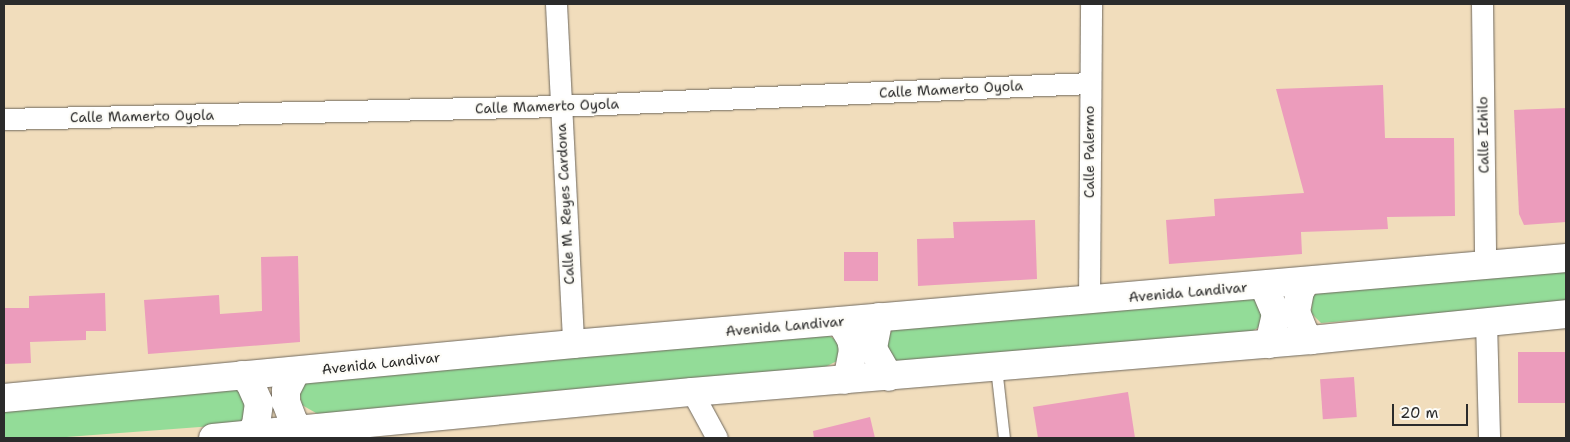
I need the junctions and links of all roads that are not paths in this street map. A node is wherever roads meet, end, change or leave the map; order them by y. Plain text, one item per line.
1 (556, 4) edge
2 (1091, 4) edge
3 (1482, 4) edge
4 (1089, 83) junction
5 (559, 106) junction
6 (4, 120) edge
7 (1566, 258) edge
8 (1485, 265) junction
9 (1306, 282) junction
10 (1264, 286) junction
11 (1089, 300) junction
12 (1566, 314) edge
13 (879, 317) junction
14 (840, 321) junction
15 (1486, 321) junction
16 (1311, 340) junction
17 (573, 344) junction
18 (1269, 344) junction
19 (996, 367) junction
20 (296, 372) junction
21 (242, 375) junction
22 (888, 376) junction
23 (844, 380) junction
24 (692, 392) junction
25 (4, 398) edge
26 (303, 430) junction
27 (374, 430) edge
28 (249, 435) junction
29 (213, 438) edge
30 (717, 438) edge
31 (1004, 438) edge
32 (1489, 438) edge

1 - 5 street, Calle M. Reyes Cardona
2 - 4 street, Calle Palermo
3 - 8 street, Calle Ichilo
4 - 5 street, Calle Mamerto Oyola
4 - 11 street, Calle Palermo
5 - 6 street, Calle Mamerto Oyola
5 - 17 street, Calle M. Reyes Cardona
7 - 8 main road, Avenida Landivar
8 - 9 main road, Avenida Landivar
9 - 10 main road, Avenida Landivar
9 - 16 main road
10 - 11 main road, Avenida Landivar
10 - 18 main road
11 - 13 main road, Avenida Landivar
12 - 15 main road
13 - 14 main road, Avenida Landivar
13 - 22 main road
14 - 17 main road, Avenida Landivar
14 - 23 main road
15 - 16 main road
15 - 32 street
16 - 18 main road
17 - 20 main road, Avenida Landivar
18 - 19 main road
19 - 22 main road
19 - 31 lane
20 - 21 main road, Avenida Landivar
20 - 26 main road
21 - 25 main road, Avenida Landivar
21 - 28 main road
22 - 23 main road
23 - 24 main road
24 - 27 main road
24 - 30 street
26 - 27 main road
26 - 28 main road
28 - 29 main road

